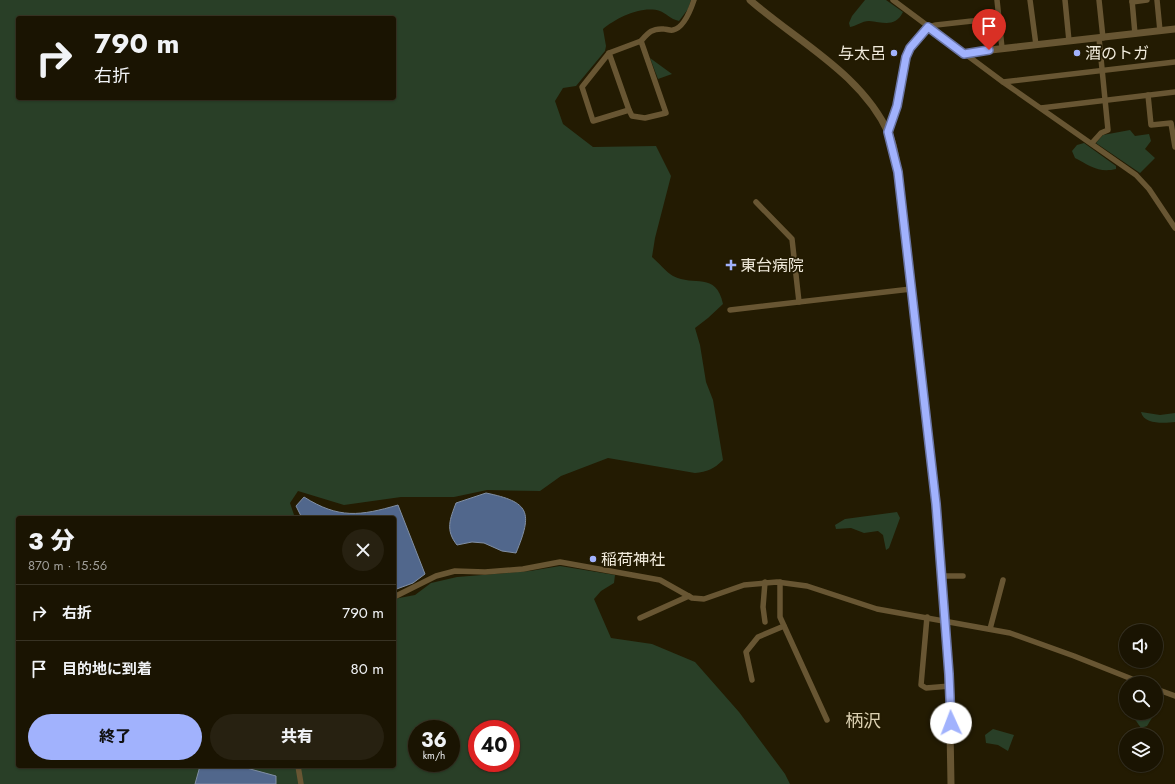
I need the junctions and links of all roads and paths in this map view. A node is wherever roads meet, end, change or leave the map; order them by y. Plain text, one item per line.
1 (694, 0) edge
2 (750, 0) edge
3 (893, 0) edge
4 (901, 0) edge
5 (997, 0) edge
6 (1030, 0) edge
7 (1065, 0) edge
8 (1099, 0) edge
9 (1147, 0) edge
10 (1157, 0) edge
11 (1132, 1) edge
12 (999, 18) junction
13 (928, 27) junction
14 (1175, 29) edge
15 (1160, 31) junction
16 (1135, 34) junction
17 (1101, 38) junction
18 (641, 41) junction
19 (1069, 41) junction
20 (1036, 44) junction
21 (1002, 48) junction
22 (609, 53) junction
23 (964, 54) junction
24 (1175, 62) edge
25 (1102, 70) junction
26 (1003, 82) junction
27 (1175, 92) edge
28 (1148, 95) junction
29 (1105, 100) junction
30 (1041, 108) junction
31 (629, 110) junction
32 (1173, 123) edge
33 (888, 132) junction
34 (1092, 143) junction
35 (1175, 147) edge
36 (756, 202) dead end
37 (1175, 226) edge
38 (911, 289) junction
39 (799, 302) junction
40 (730, 310) dead end
41 (941, 576) junction
42 (963, 576) dead end
43 (1003, 580) dead end
44 (765, 582) junction
45 (780, 582) junction
46 (396, 596) edge
47 (689, 596) junction
48 (927, 617) junction
49 (640, 618) dead end
50 (944, 621) junction
51 (765, 622) dead end
52 (784, 626) junction
53 (990, 629) junction
54 (1124, 676) edge
55 (752, 680) dead end
56 (950, 686) junction
57 (1163, 692) edge
58 (1175, 696) edge
59 (826, 720) dead end
60 (298, 768) edge
61 (301, 784) edge
62 (951, 784) edge

1 - 18 street
2 - 33 street
3 - 4 street
3 - 13 street
5 - 12 street
6 - 20 street
7 - 19 street
8 - 17 street
9 - 11 street
10 - 15 street
11 - 16 street
12 - 13 street
12 - 21 street
13 - 23 street
13 - 33 street
14 - 15 street
15 - 16 street
16 - 17 street
17 - 19 street
17 - 25 street
18 - 22 street
18 - 31 street
19 - 20 street
20 - 21 street
21 - 23 street
22 - 31 street
22 - 31 street
23 - 26 street
24 - 25 street
25 - 26 street
25 - 29 street
26 - 30 street
27 - 28 street
28 - 29 street
28 - 32 street
29 - 30 street
29 - 34 street
30 - 34 street
32 - 35 street
33 - 38 street
34 - 37 street
36 - 39 street
38 - 39 street
38 - 41 street
39 - 40 street
41 - 42 street
41 - 50 street
43 - 53 street
44 - 45 street
44 - 47 street
44 - 51 street
45 - 48 street
45 - 52 street
46 - 47 street
47 - 49 street
48 - 50 street
48 - 56 street
50 - 53 street
50 - 56 street
52 - 55 street
52 - 59 street
53 - 54 street
56 - 62 street
57 - 58 street
60 - 61 street

